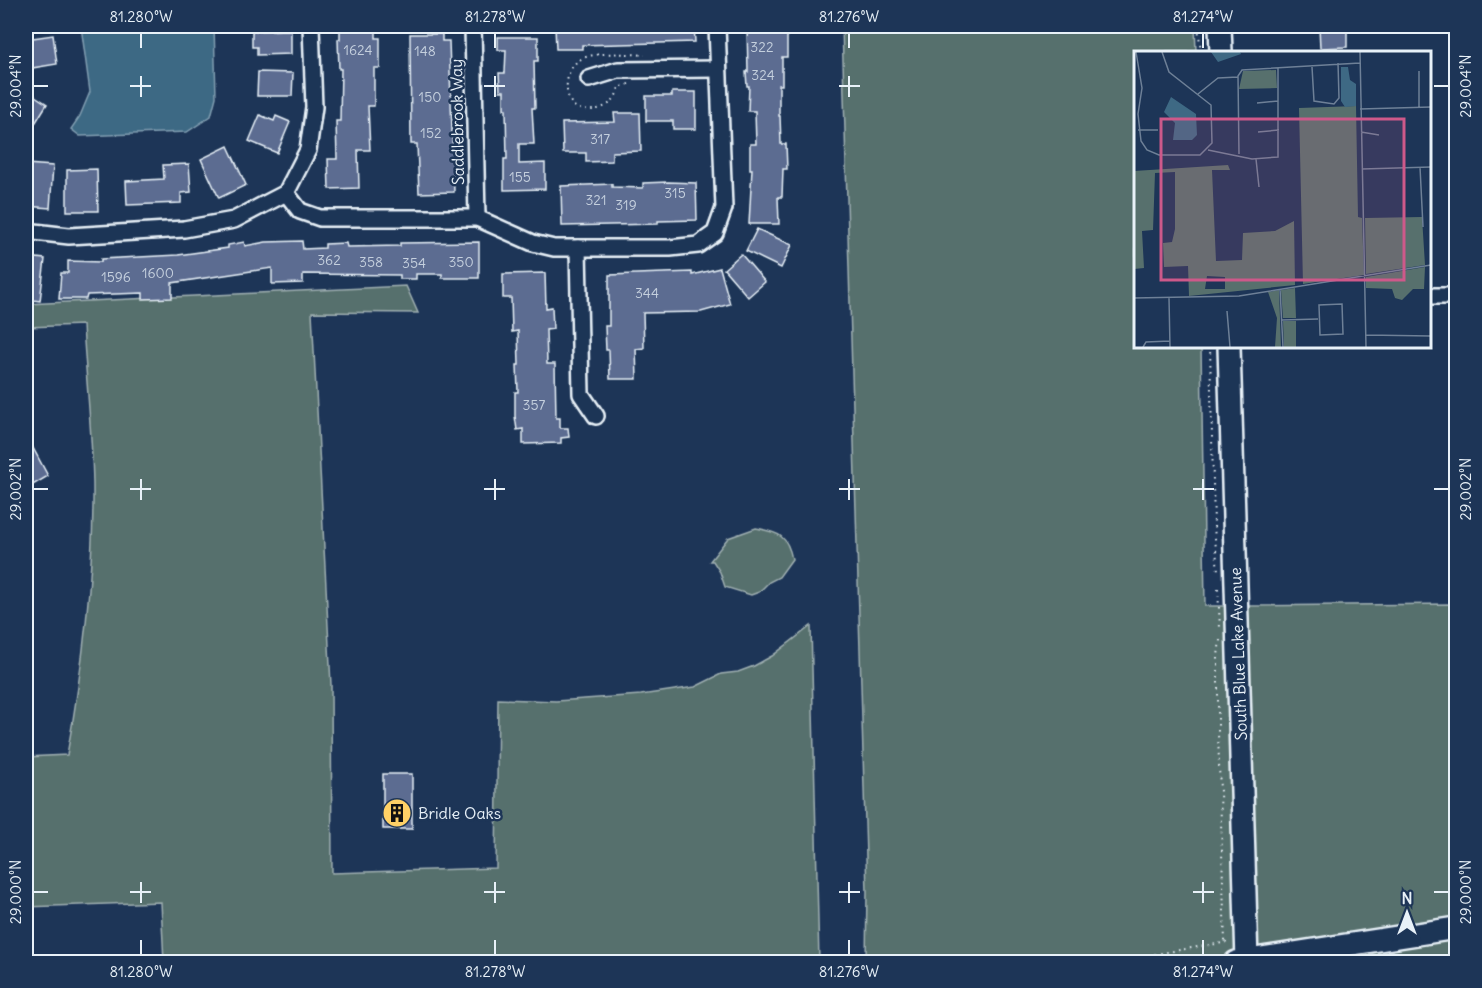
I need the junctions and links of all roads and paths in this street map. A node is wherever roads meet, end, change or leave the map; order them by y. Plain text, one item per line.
1 (311, 26) edge
2 (473, 26) edge
3 (717, 26) edge
4 (1198, 26) edge
5 (1220, 26) edge
6 (1201, 51) edge
7 (1221, 51) edge
8 (648, 55) dead end
9 (718, 69) junction
10 (590, 79) dead end
11 (636, 82) dead end
12 (286, 193) junction
13 (477, 219) junction
14 (26, 231) edge
15 (578, 249) junction
16 (1431, 296) edge
17 (1456, 296) edge
18 (1210, 348) edge
19 (1229, 348) edge
20 (596, 416) dead end
21 (1218, 578) dead end
22 (1218, 589) dead end
23 (1220, 629) dead end
24 (1220, 638) dead end
25 (1456, 928) edge
26 (1244, 962) edge
27 (1107, 963) edge

1 - 12 street
2 - 13 street, Saddlebrook Way
3 - 9 street
4 - 6 path
5 - 7 main road
8 - 11 path
9 - 10 street
9 - 15 street
12 - 13 street
12 - 14 street
13 - 15 street
15 - 20 street
16 - 17 street
18 - 21 path
19 - 26 main road, South Blue Lake Avenue
22 - 23 path
24 - 27 path
25 - 26 main road

